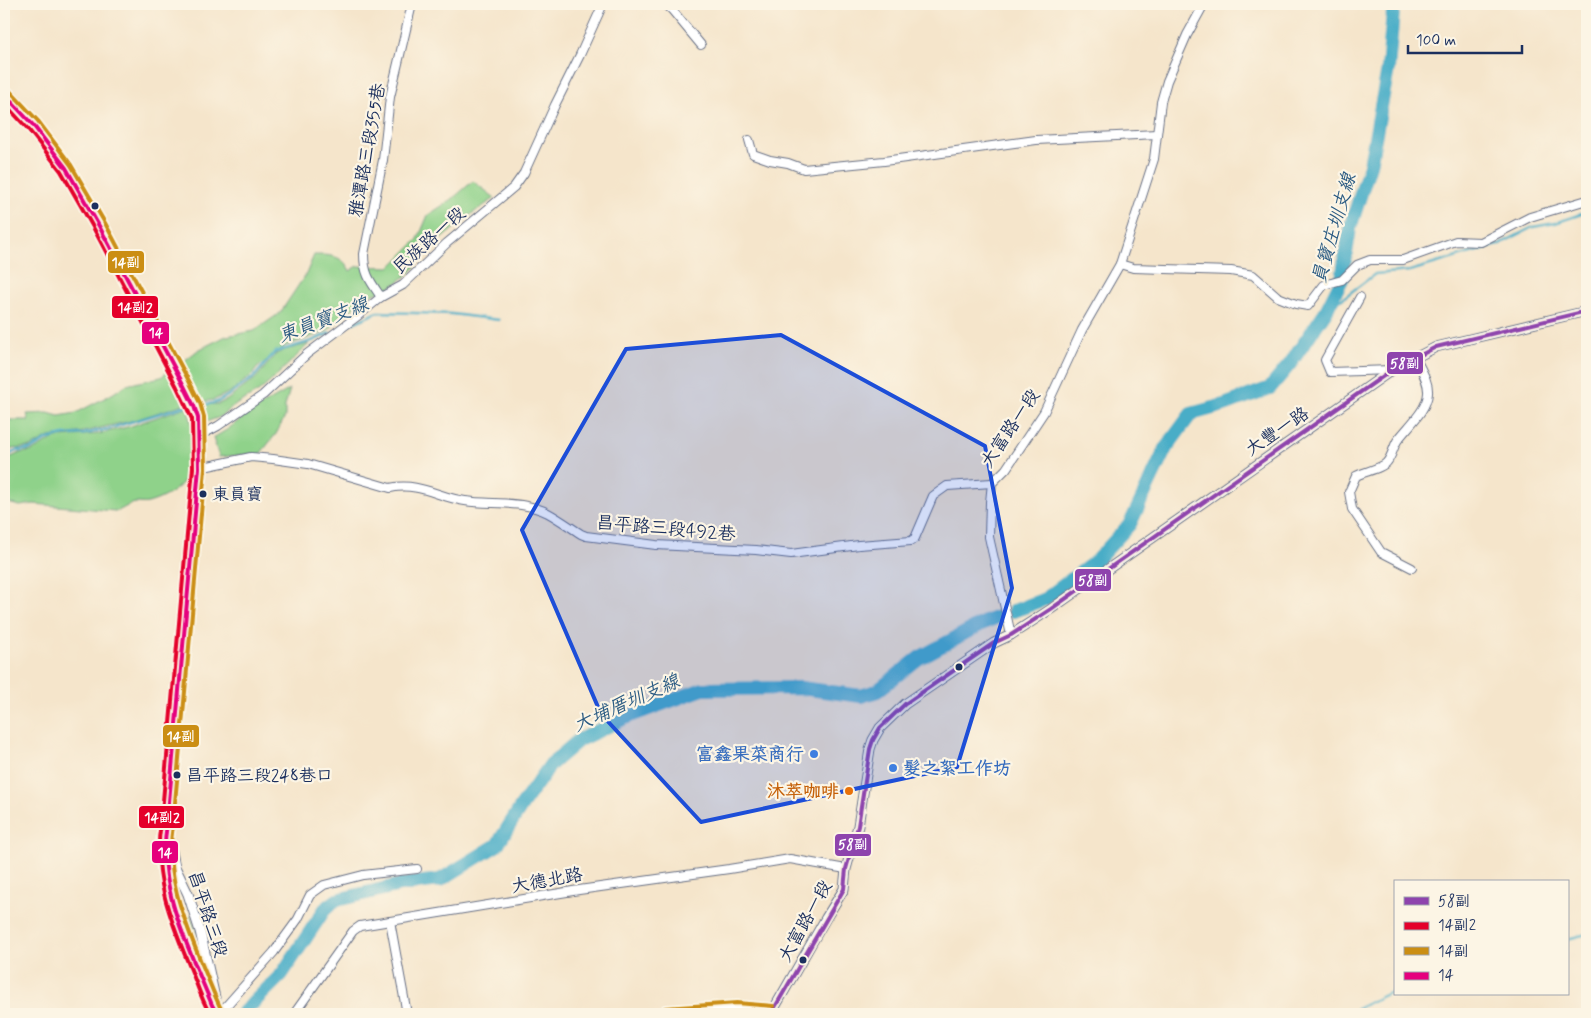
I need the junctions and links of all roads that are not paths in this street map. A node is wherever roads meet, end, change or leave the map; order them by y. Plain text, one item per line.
1 (412, 4) edge
2 (603, 4) edge
3 (665, 4) edge
4 (1204, 4) edge
5 (702, 45) dead end
6 (4, 94) edge
7 (1157, 134) junction
8 (749, 140) dead end
9 (1587, 200) edge
10 (1120, 264) junction
11 (381, 297) junction
12 (1360, 297) dead end
13 (1587, 311) edge
14 (1415, 357) junction
15 (1392, 370) junction
16 (199, 436) junction
17 (199, 468) junction
18 (992, 483) junction
19 (1412, 568) dead end
20 (1012, 635) junction
21 (167, 824) junction
22 (417, 869) dead end
23 (846, 869) junction
24 (390, 920) junction
25 (772, 1013) edge
26 (218, 1014) edge
27 (295, 1014) edge
28 (407, 1014) edge
29 (665, 1014) edge

1 - 11 street, 雅潭路三段355巷
2 - 11 street, 民族路一段
3 - 5 street
4 - 7 street, 大富路一段
6 - 16 street, 昌平路三段
7 - 8 street
7 - 10 street, 大富路一段
9 - 10 street
10 - 18 street, 大富路一段
11 - 16 street, 民族路一段
12 - 15 street
13 - 14 street, 大豐一路
14 - 15 street, 大豐一路
14 - 19 street
15 - 20 street, 大豐一路
16 - 17 street, 昌平路三段
17 - 18 street, 昌平路三段492巷
17 - 21 street, 昌平路三段
18 - 20 street, 大富路一段
20 - 23 street, 大富路一段
21 - 26 street, 昌平路三段
21 - 26 street, 昌平路三段
22 - 26 street
23 - 24 street, 大德北路
23 - 25 street, 大富路一段
24 - 27 street, 大德北路
24 - 28 street
25 - 29 street

